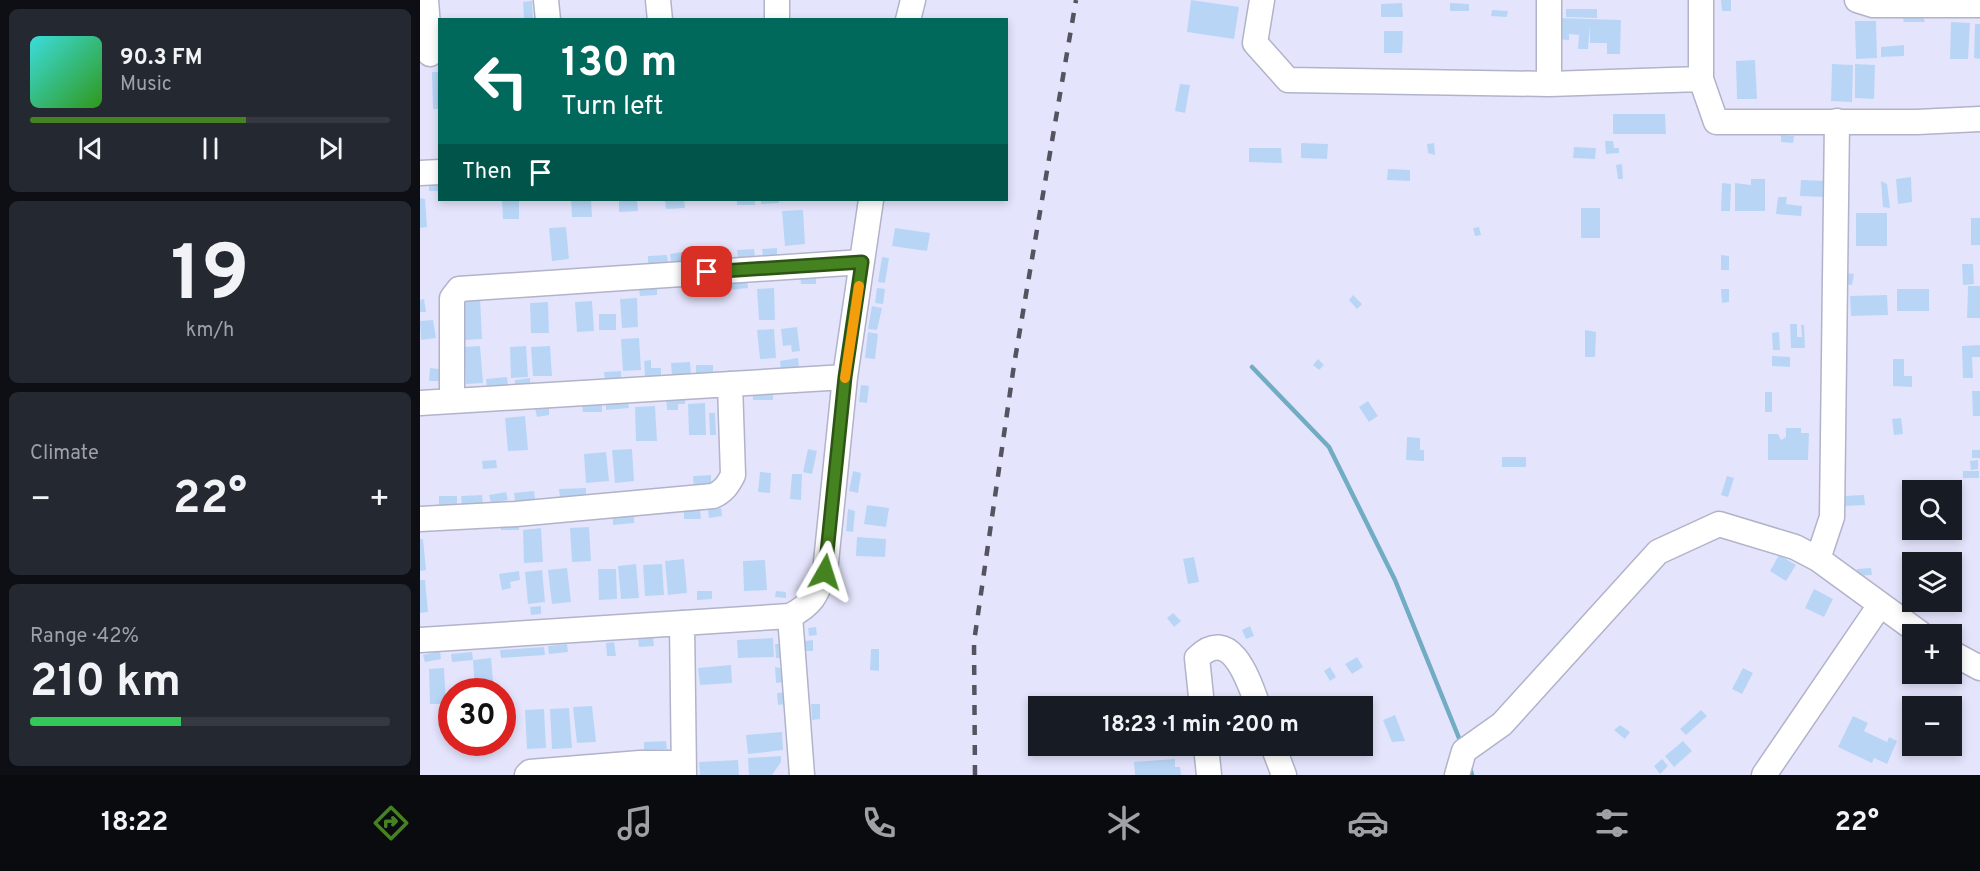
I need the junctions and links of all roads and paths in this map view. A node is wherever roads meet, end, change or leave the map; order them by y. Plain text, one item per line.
1 (426, 0) edge
2 (546, 0) edge
3 (658, 0) edge
4 (777, 0) edge
5 (913, 0) edge
6 (1262, 0) edge
7 (1549, 0) edge
8 (1701, 0) edge
9 (1857, 0) edge
10 (1980, 6) edge
11 (548, 18) edge
12 (660, 18) edge
13 (777, 18) edge
14 (908, 18) edge
15 (430, 54) edge
16 (1701, 79) junction
17 (1549, 84) junction
18 (1980, 119) edge
19 (1837, 121) junction
20 (438, 172) edge
21 (420, 173) edge
22 (871, 201) edge
23 (862, 262) junction
24 (845, 377) junction
25 (730, 384) junction
26 (452, 401) junction
27 (420, 403) edge
28 (420, 519) edge
29 (1818, 559) junction
30 (1880, 605) junction
31 (790, 616) junction
32 (682, 623) junction
33 (1907, 624) edge
34 (420, 639) edge
35 (1962, 658) edge
36 (1980, 668) edge
37 (1201, 696) edge
38 (1255, 696) edge
39 (1207, 756) edge
40 (1277, 756) edge
41 (684, 769) edge
42 (526, 775) edge
43 (802, 775) edge
44 (1209, 775) edge
45 (1284, 775) edge
46 (1457, 775) edge
47 (1764, 775) edge

1 - 15 street
2 - 11 street
3 - 12 street
4 - 13 street
5 - 14 street
6 - 17 street
7 - 17 street
8 - 16 street
9 - 10 street
16 - 17 street
16 - 19 street
18 - 19 street
19 - 29 street
20 - 21 street
22 - 23 street
23 - 24 street
23 - 26 street
24 - 25 street
24 - 31 street
25 - 26 street
25 - 28 street
26 - 27 street
29 - 30 street
29 - 46 street
30 - 33 street
30 - 47 street
31 - 32 street
31 - 43 street
32 - 34 street
32 - 41 street
35 - 36 street
37 - 38 street
39 - 44 street
40 - 45 street
41 - 42 street

